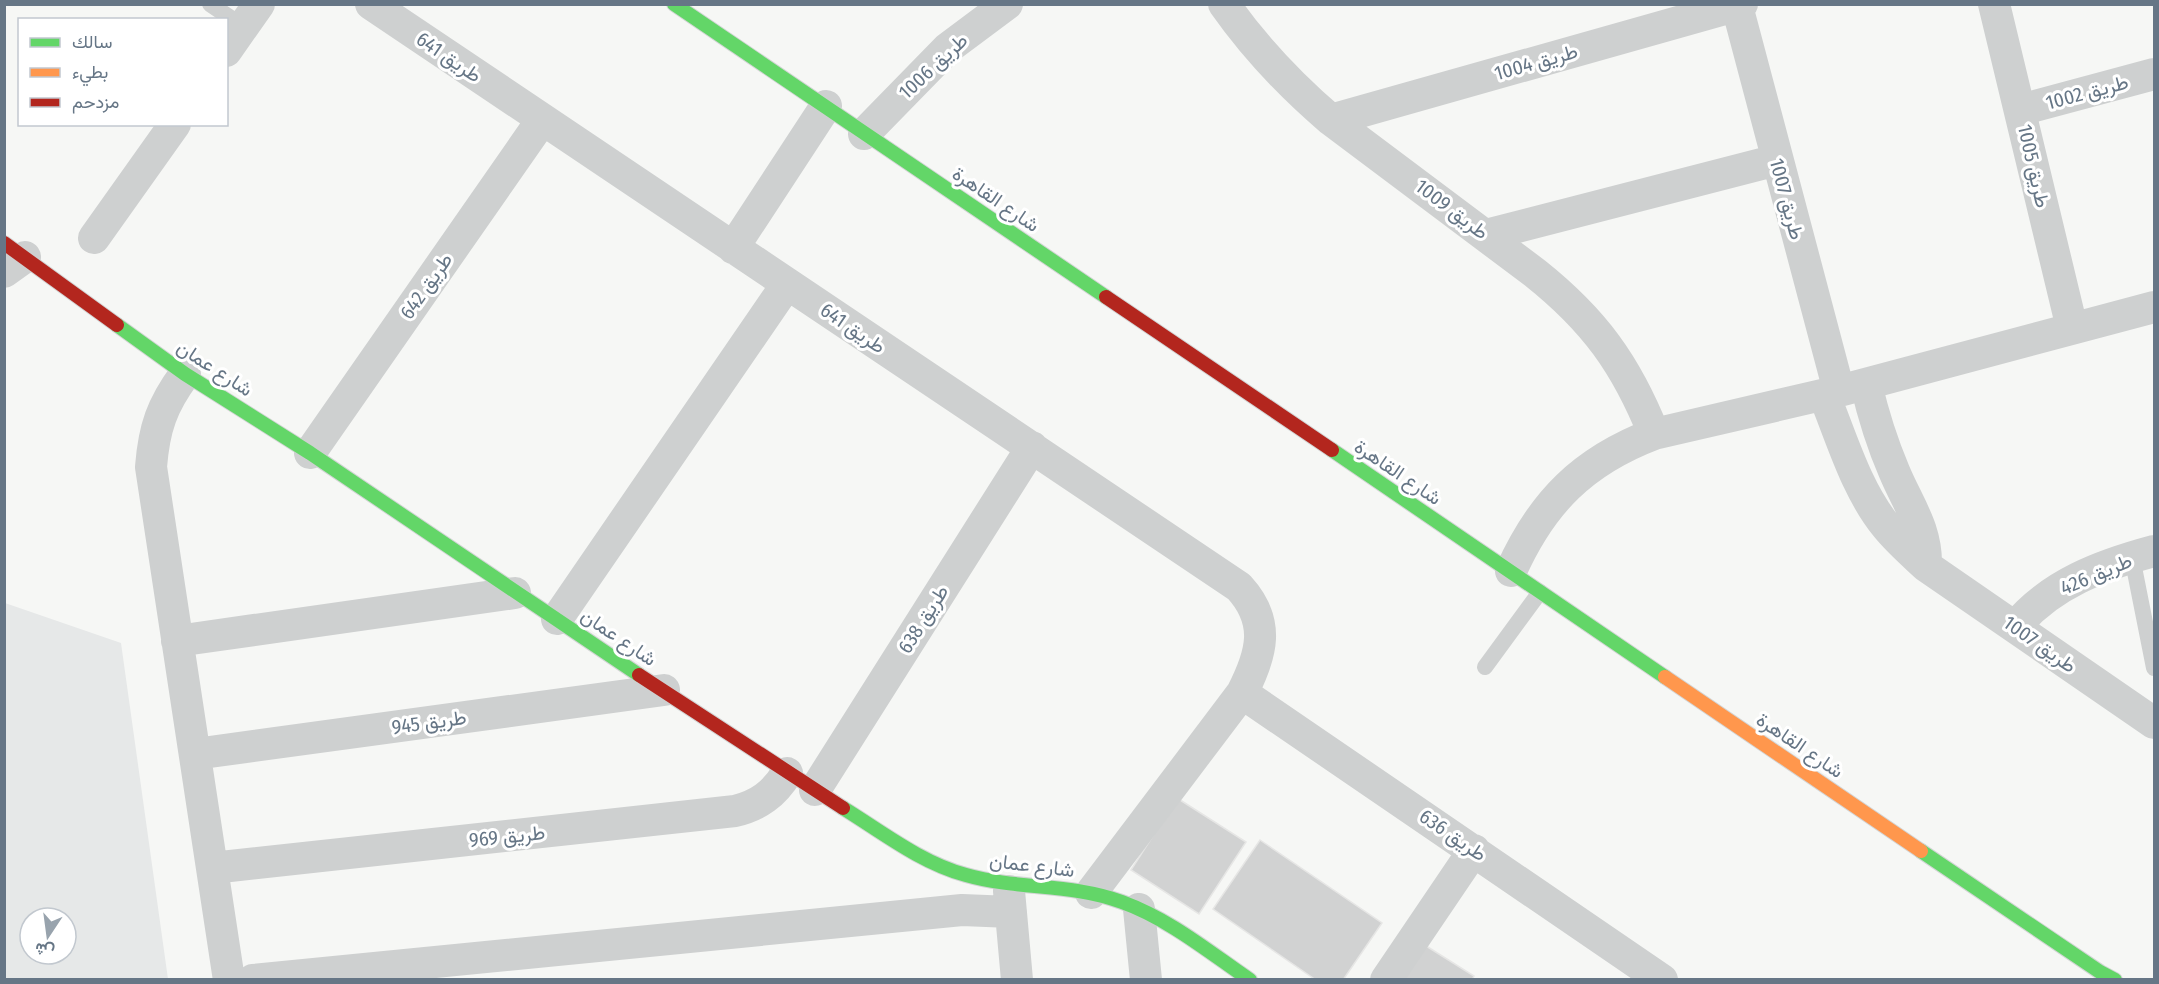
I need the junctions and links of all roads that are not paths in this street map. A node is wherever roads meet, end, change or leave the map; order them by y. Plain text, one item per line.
1 (210, 4) edge
2 (371, 4) edge
3 (674, 4) edge
4 (1007, 4) edge
5 (1224, 4) edge
6 (1994, 4) edge
7 (1739, 5) edge
8 (243, 28) edge
9 (2154, 74) edge
10 (826, 106) junction
11 (2020, 110) junction
12 (542, 120) junction
13 (1331, 120) junction
14 (174, 126) edge
15 (864, 134) junction
16 (1777, 160) junction
17 (1486, 235) junction
18 (94, 238) dead end
19 (733, 248) junction
20 (11, 257) edge
21 (787, 284) junction
22 (2154, 308) edge
23 (2072, 328) junction
24 (185, 374) junction
25 (1843, 390) junction
26 (1654, 434) junction
27 (1032, 447) junction
28 (310, 453) junction
29 (2143, 554) edge
30 (1926, 566) junction
31 (1511, 571) junction
32 (1540, 592) junction
33 (515, 593) junction
34 (557, 619) junction
35 (2015, 627) junction
36 (177, 641) junction
37 (1485, 667) dead end
38 (2154, 668) edge
39 (664, 690) junction
40 (1242, 693) junction
41 (2154, 723) edge
42 (195, 754) junction
43 (787, 773) junction
44 (814, 790) junction
45 (1474, 850) junction
46 (212, 868) junction
47 (1090, 893) junction
48 (1009, 898) junction
49 (1139, 909) junction
50 (2104, 976) edge
51 (229, 980) edge
52 (253, 980) edge
53 (1017, 980) edge
54 (1146, 980) edge
55 (1250, 980) edge
56 (1386, 980) edge
57 (1662, 980) edge
58 (2115, 980) edge

1 - 8 lane
2 - 12 street, طريق 641
3 - 10 street, شارع القاهرة
4 - 15 street, طريق 1006
5 - 13 street, طريق 1009
6 - 11 street, طريق 1005
7 - 13 street, طريق 1004
7 - 16 street, طريق 1007
9 - 11 street, طريق 1002
10 - 15 street, شارع القاهرة
10 - 19 street
11 - 23 street, طريق 1005
12 - 19 street, طريق 641
12 - 28 street, طريق 642
13 - 17 street, طريق 1009
14 - 18 street
15 - 31 street, شارع القاهرة
16 - 17 street
16 - 25 street, طريق 1007
17 - 26 street, طريق 1009
19 - 21 street, طريق 641
20 - 24 street, شارع عمان
21 - 27 street, طريق 641
21 - 34 street
22 - 23 street
23 - 25 street
24 - 28 street, شارع عمان
24 - 36 street
25 - 26 street
25 - 30 street, طريق 1007
25 - 30 street, طريق 1007
26 - 31 street
27 - 40 street, طريق 641
27 - 44 street, طريق 638
28 - 33 street, شارع عمان
29 - 35 street, طريق 426
29 - 38 lane
30 - 35 street, طريق 1007
31 - 32 street, شارع القاهرة
32 - 37 lane
32 - 50 street, شارع القاهرة
33 - 34 street, شارع عمان
33 - 36 street
34 - 39 street, شارع عمان
35 - 41 street, طريق 1007
36 - 42 street
39 - 42 street, طريق 945
39 - 43 street, شارع عمان
40 - 45 street, طريق 636
40 - 47 street, طريق 641
42 - 46 street
43 - 44 street, شارع عمان
43 - 46 street, طريق 969
44 - 48 street, شارع عمان
45 - 56 street
45 - 57 street, طريق 636
46 - 51 street
47 - 48 street, شارع عمان
47 - 49 street, شارع عمان
48 - 52 street
48 - 53 street
49 - 54 street
49 - 55 street, شارع عمان
50 - 58 street, شارع القاهرة

